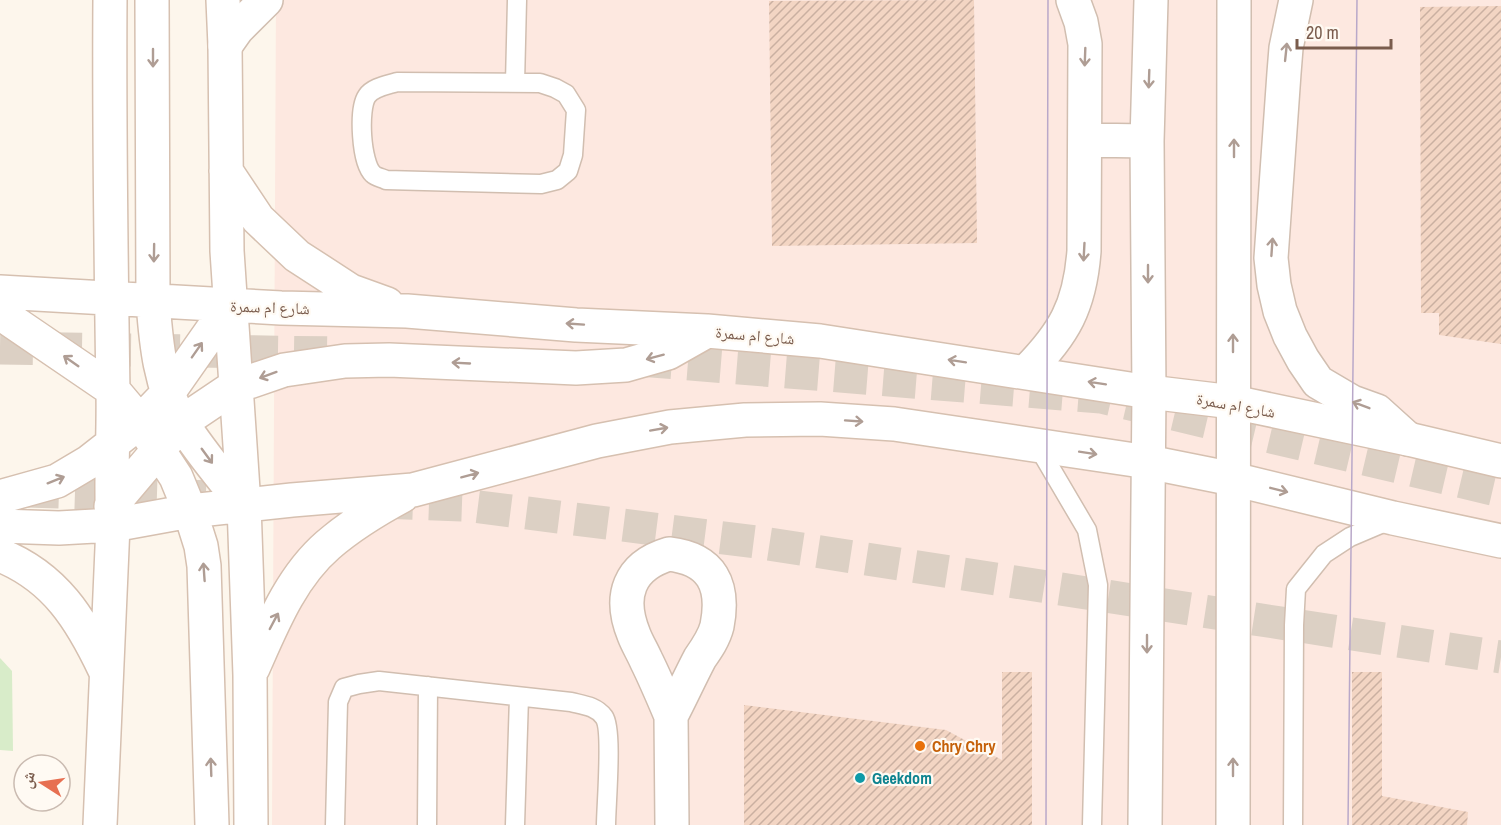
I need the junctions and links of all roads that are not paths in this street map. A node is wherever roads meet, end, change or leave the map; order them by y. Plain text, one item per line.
1 (110, 0) edge
2 (152, 0) edge
3 (223, 0) edge
4 (266, 0) edge
5 (517, 0) edge
6 (1073, 0) edge
7 (1151, 0) edge
8 (1234, 0) edge
9 (1296, 0) edge
10 (225, 46) junction
11 (515, 83) junction
12 (1085, 140) junction
13 (1147, 141) junction
14 (226, 171) junction
15 (0, 292) edge
16 (110, 300) junction
17 (153, 302) junction
18 (229, 306) junction
19 (407, 311) junction
20 (0, 313) edge
21 (706, 331) junction
22 (1026, 372) junction
23 (234, 387) junction
24 (113, 390) junction
25 (1149, 392) junction
26 (168, 393) junction
27 (1233, 402) junction
28 (140, 422) junction
29 (182, 422) junction
30 (1408, 439) junction
31 (114, 443) junction
32 (1037, 445) junction
33 (158, 449) junction
34 (1501, 461) edge
35 (1148, 462) junction
36 (1233, 479) junction
37 (413, 490) junction
38 (0, 497) edge
39 (243, 505) junction
40 (190, 511) junction
41 (112, 516) junction
42 (1393, 518) junction
43 (0, 526) edge
44 (1501, 542) edge
45 (0, 555) edge
46 (107, 674) junction
47 (250, 675) junction
48 (428, 686) junction
49 (519, 697) junction
50 (671, 716) dead end
51 (100, 825) edge
52 (212, 825) edge
53 (251, 825) edge
54 (335, 825) edge
55 (427, 825) edge
56 (515, 825) edge
57 (606, 825) edge
58 (672, 825) edge
59 (1092, 825) edge
60 (1145, 825) edge
61 (1233, 825) edge
62 (1293, 825) edge

1 - 16 street
2 -> 17 street
3 - 10 street
4 - 10 street
5 - 11 lane
6 -> 12 street
7 -> 13 street
27 -> 8 street
30 -> 9 street
10 - 14 street
11 - 11 lane
12 - 13 street
12 -> 22 street
13 -> 25 street
14 - 18 street
14 - 19 street
15 - 16 street, شارع ام سمرة
16 - 17 street, شارع ام سمرة
16 - 24 street
17 - 18 street, شارع ام سمرة
17 - 26 street
18 - 19 street, شارع ام سمرة
18 - 23 street
26 -> 18 street
21 -> 19 street, شارع ام سمرة
24 -> 20 street
22 -> 21 street, شارع ام سمرة
21 -> 23 street
25 -> 22 street, شارع ام سمرة
23 - 29 street
23 - 39 street
24 - 28 street
24 - 31 street
25 - 27 street, شارع ام سمرة
25 - 35 street
26 - 28 street
26 - 29 street
27 - 30 street, شارع ام سمرة
27 - 36 street
28 - 31 street
28 - 33 street
29 - 33 street
29 -> 39 street
30 - 34 street, شارع ام سمرة
38 -> 31 street
31 - 41 street
32 -> 35 street
37 -> 32 street
32 - 59 lane
33 - 40 street
33 - 41 street
35 - 36 street
35 -> 60 street
36 -> 42 street
61 -> 36 street
37 - 39 street
47 -> 37 street
39 - 40 street
39 - 47 street
40 - 41 street
52 -> 40 street
41 - 43 street
41 - 46 street
42 - 44 street
42 - 62 lane
45 - 46 street
46 - 51 street
47 - 53 street
48 - 49 lane
48 - 54 lane
48 - 55 lane
49 - 56 lane
49 - 57 lane
50 - 58 street

